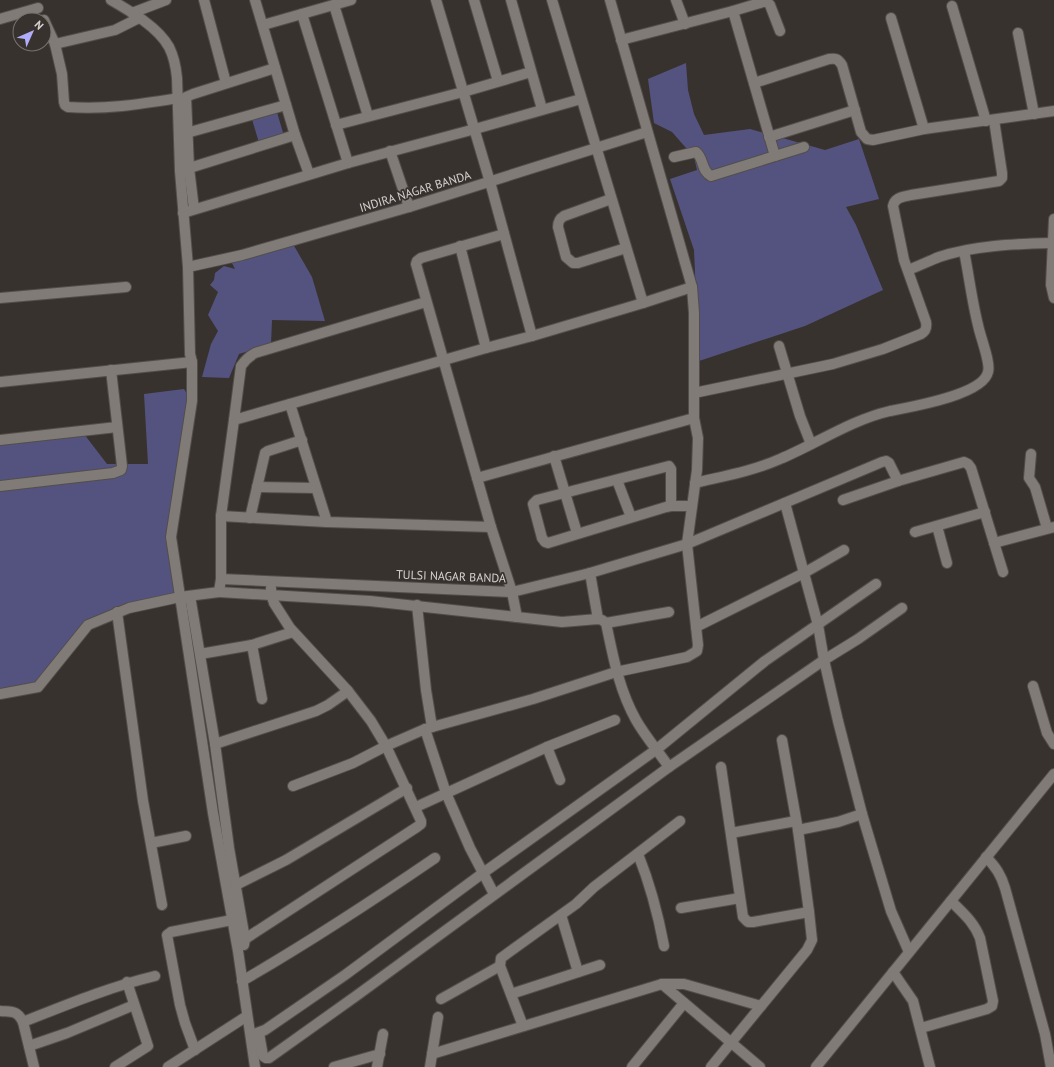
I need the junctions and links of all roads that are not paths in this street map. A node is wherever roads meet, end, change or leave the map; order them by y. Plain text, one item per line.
1 (111, 0) edge
2 (165, 0) edge
3 (204, 0) edge
4 (255, 0) edge
5 (351, 0) edge
6 (436, 0) edge
7 (474, 0) edge
8 (511, 0) edge
9 (552, 0) edge
10 (610, 0) edge
11 (676, 0) edge
12 (36, 4) edge
13 (334, 5) junction
14 (952, 6) dead end
15 (733, 11) junction
16 (302, 14) junction
17 (135, 16) junction
18 (891, 18) dead end
19 (0, 19) edge
20 (684, 24) junction
21 (263, 25) junction
22 (780, 31) dead end
23 (1018, 33) dead end
24 (52, 37) edge
25 (621, 40) junction
26 (55, 44) junction
27 (276, 68) junction
28 (531, 72) junction
29 (498, 81) junction
30 (226, 83) junction
31 (754, 83) junction
32 (464, 92) junction
33 (178, 98) junction
34 (581, 99) junction
35 (286, 104) junction
36 (542, 109) junction
37 (855, 110) junction
38 (1054, 111) edge
39 (1034, 114) junction
40 (368, 116) junction
41 (990, 120) junction
42 (336, 125) junction
43 (475, 129) junction
44 (924, 129) junction
45 (647, 132) junction
46 (183, 134) junction
47 (295, 135) junction
48 (769, 137) junction
49 (804, 147) dead end
50 (596, 149) junction
51 (390, 151) junction
52 (775, 156) junction
53 (674, 157) dead end
54 (348, 163) junction
55 (184, 170) junction
56 (309, 174) junction
57 (490, 182) junction
58 (611, 199) junction
59 (409, 207) junction
60 (194, 209) junction
61 (183, 213) junction
62 (1054, 219) edge
63 (504, 234) junction
64 (1052, 243) junction
65 (460, 246) junction
66 (626, 248) junction
67 (964, 251) junction
68 (188, 267) junction
69 (908, 270) junction
70 (126, 287) dead end
71 (692, 287) junction
72 (0, 298) edge
73 (1054, 298) edge
74 (426, 302) junction
75 (643, 303) junction
76 (532, 336) junction
77 (779, 346) dead end
78 (486, 348) junction
79 (443, 360) junction
80 (192, 362) junction
81 (111, 370) junction
82 (788, 374) junction
83 (0, 382) edge
84 (694, 393) junction
85 (290, 404) junction
86 (694, 418) junction
87 (234, 420) junction
88 (117, 427) junction
89 (0, 440) edge
90 (302, 440) junction
91 (811, 444) junction
92 (1031, 454) dead end
93 (554, 456) junction
94 (477, 478) junction
95 (616, 480) junction
96 (898, 481) junction
97 (695, 482) junction
98 (0, 486) edge
99 (257, 487) junction
100 (316, 488) junction
101 (565, 492) junction
102 (843, 500) dead end
103 (785, 503) junction
104 (671, 506) junction
105 (692, 506) junction
106 (985, 512) junction
107 (221, 516) junction
108 (250, 518) junction
109 (631, 518) junction
110 (327, 522) junction
111 (937, 526) junction
112 (491, 527) junction
113 (1051, 527) edge
114 (915, 532) dead end
115 (577, 533) junction
116 (994, 543) junction
117 (687, 544) junction
118 (844, 550) dead end
119 (947, 563) dead end
120 (1003, 572) dead end
121 (590, 573) junction
122 (804, 573) junction
123 (221, 579) junction
124 (271, 582) junction
125 (876, 584) dead end
126 (219, 592) junction
127 (512, 592) junction
128 (270, 594) junction
129 (185, 596) junction
130 (417, 605) junction
131 (902, 608) dead end
132 (117, 612) junction
133 (669, 612) dead end
134 (517, 617) junction
135 (602, 621) junction
136 (818, 624) junction
137 (696, 627) junction
138 (293, 632) junction
139 (252, 645) junction
140 (200, 654) junction
141 (824, 660) junction
142 (616, 672) junction
143 (1033, 686) dead end
144 (348, 691) junction
145 (0, 694) edge
146 (262, 698) dead end
147 (615, 720) dead end
148 (428, 728) junction
149 (782, 740) dead end
150 (215, 744) junction
151 (1054, 744) edge
152 (386, 746) junction
153 (547, 747) junction
154 (657, 749) junction
155 (669, 767) junction
156 (721, 768) dead end
157 (1054, 774) edge
158 (560, 780) dead end
159 (293, 786) dead end
160 (407, 788) junction
161 (446, 793) junction
162 (416, 807) junction
163 (862, 814) junction
164 (680, 821) dead end
165 (797, 826) junction
166 (731, 833) junction
167 (186, 836) dead end
168 (151, 844) junction
169 (638, 854) junction
170 (986, 857) junction
171 (435, 858) dead end
172 (483, 874) junction
173 (236, 885) junction
174 (494, 894) junction
175 (740, 898) junction
176 (950, 901) junction
177 (162, 905) dead end
178 (681, 908) dead end
179 (809, 912) junction
180 (561, 915) junction
181 (232, 920) junction
182 (245, 939) junction
183 (664, 946) dead end
184 (238, 951) junction
185 (909, 952) junction
186 (600, 965) dead end
187 (500, 966) junction
188 (578, 972) junction
189 (893, 972) junction
190 (154, 976) dead end
191 (242, 981) junction
192 (127, 982) junction
193 (662, 984) junction
194 (511, 994) junction
195 (441, 999) dead end
196 (684, 1003) junction
197 (134, 1005) junction
198 (761, 1006) junction
199 (0, 1011) edge
200 (247, 1016) junction
201 (438, 1017) dead end
202 (23, 1022) junction
203 (523, 1026) junction
204 (921, 1028) junction
205 (1049, 1033) edge
206 (255, 1034) junction
207 (383, 1034) dead end
208 (730, 1043) junction
209 (29, 1046) junction
210 (195, 1050) junction
211 (380, 1054) junction
212 (432, 1054) junction
213 (174, 1065) edge
214 (344, 1065) edge
215 (34, 1067) edge
216 (115, 1067) edge
217 (255, 1067) edge
218 (334, 1067) edge
219 (378, 1067) edge
220 (430, 1067) edge
221 (632, 1067) edge
222 (711, 1067) edge
223 (760, 1067) edge
224 (816, 1067) edge
225 (930, 1067) edge
226 (1051, 1067) edge

1 - 17 street
2 - 17 street
3 - 30 street
4 - 21 street
5 - 13 street
6 - 32 street
7 - 29 street
8 - 28 street
9 - 34 street
10 - 25 street
11 - 20 street
12 - 19 street
13 - 16 street
13 - 40 street
14 - 41 street
15 - 20 street
15 - 22 street
15 - 31 street
16 - 21 street
16 - 42 street
17 - 26 street
17 - 33 street
18 - 44 street
20 - 25 street
21 - 27 street
23 - 39 street
24 - 26 street
25 - 45 street
26 - 33 street
27 - 30 street
27 - 35 street
28 - 29 street
28 - 36 street
29 - 32 street
30 - 46 street
31 - 37 street
31 - 48 street
32 - 40 street
32 - 43 street
33 - 46 street
34 - 36 street
34 - 50 street
35 - 46 street
35 - 47 street
36 - 43 street
37 - 44 street
37 - 48 street
38 - 39 street
39 - 41 street
40 - 42 street
41 - 44 street
41 - 69 street
42 - 54 street
43 - 51 street
43 - 57 street
45 - 50 street, INDIRA NAGAR BANDA
45 - 71 street
46 - 55 street
47 - 55 street
47 - 56 street
48 - 52 street
49 - 52 street
50 - 57 street, INDIRA NAGAR BANDA
50 - 58 street
51 - 54 street
51 - 59 street
52 - 53 street
54 - 56 street
55 - 60 street
55 - 61 street
56 - 60 street
57 - 59 street, INDIRA NAGAR BANDA
57 - 63 street
58 - 66 street
58 - 66 street
59 - 68 street, INDIRA NAGAR BANDA
60 - 61 street
61 - 68 street
62 - 64 street
63 - 65 street
63 - 76 street
64 - 67 street
64 - 73 street
65 - 74 street, TULSI NAGAR BANDA
65 - 78 street
66 - 75 street
67 - 69 street
67 - 91 street
68 - 80 street
69 - 82 street
70 - 72 street
71 - 75 street
71 - 84 street
74 - 79 street, TULSI NAGAR BANDA
74 - 87 street
75 - 76 street
76 - 78 street
77 - 82 street
78 - 79 street
79 - 85 street
79 - 94 street, TULSI NAGAR BANDA
80 - 81 street
80 - 129 street
81 - 83 street
81 - 88 street
82 - 84 street
82 - 91 street
84 - 86 street
85 - 87 street
85 - 90 street
86 - 93 street
86 - 97 street
87 - 107 street
88 - 89 street
88 - 98 street
90 - 99 street
90 - 100 street
91 - 97 street
92 - 113 street
93 - 94 street
93 - 101 street
94 - 112 street, TULSI NAGAR BANDA
95 - 101 street
95 - 104 street
95 - 109 street
96 - 102 street
96 - 103 street
96 - 106 street
97 - 105 street
99 - 100 street
99 - 108 street
100 - 110 street
101 - 115 street
101 - 115 street
103 - 117 street
103 - 122 street
104 - 105 street
104 - 109 street
105 - 117 street
106 - 111 street
106 - 116 street
107 - 108 street
107 - 123 street
108 - 110 street
109 - 115 street
110 - 112 street
111 - 114 street
111 - 119 street
112 - 127 street, TULSI NAGAR BANDA
113 - 116 street
116 - 120 street
117 - 121 street
117 - 137 street
118 - 122 street
121 - 127 street
121 - 135 street
122 - 136 street
122 - 137 street
123 - 124 street, TULSI NAGAR BANDA
123 - 126 street
124 - 127 street, TULSI NAGAR BANDA
124 - 128 street
125 - 136 street
126 - 128 street
126 - 129 street
127 - 134 street
128 - 130 street
128 - 138 street
129 - 132 street
129 - 140 street
129 - 181 street
130 - 134 street
130 - 148 street
131 - 141 street
132 - 145 street
132 - 168 street
133 - 135 street
134 - 135 street
135 - 142 street
136 - 141 street
136 - 154 street
137 - 142 street
138 - 139 street
138 - 144 street
139 - 140 street
139 - 146 street
140 - 150 street
141 - 155 street
141 - 163 street
142 - 148 street
142 - 154 street
143 - 151 street
144 - 150 street
144 - 152 street
147 - 153 street
148 - 152 street
148 - 161 street
149 - 165 street
150 - 173 street
152 - 159 street
152 - 160 street
153 - 158 street
153 - 161 street
154 - 155 street
154 - 172 street
155 - 174 street
156 - 166 street
157 - 170 street
160 - 162 street
160 - 173 street
161 - 162 street
161 - 172 street
162 - 182 street
163 - 165 street
163 - 185 street
164 - 169 street
165 - 166 street
165 - 179 street
166 - 175 street
167 - 168 street
168 - 177 street
169 - 180 street
169 - 183 street
170 - 176 street
170 - 205 street
171 - 191 street
172 - 174 street
172 - 206 street
173 - 182 street
174 - 206 street
175 - 178 street
175 - 179 street
176 - 185 street
176 - 204 street
179 - 198 street
180 - 187 street
180 - 188 street
181 - 184 street
181 - 210 street
182 - 184 street
184 - 191 street
185 - 189 street
186 - 188 street
187 - 194 street
187 - 195 street
188 - 194 street
189 - 204 street
189 - 224 street
190 - 192 street
191 - 200 street
192 - 197 street
192 - 202 street
193 - 196 street
193 - 198 street
193 - 203 street
194 - 203 street
196 - 208 street
196 - 221 street
197 - 209 street
197 - 216 street
198 - 208 street
199 - 202 street
200 - 206 street
200 - 210 street
201 - 212 street
202 - 209 street
203 - 212 street
204 - 225 street
205 - 226 street
206 - 217 street
207 - 211 street
208 - 222 street
208 - 223 street
209 - 215 street
210 - 213 street
211 - 214 street
211 - 219 street
212 - 220 street
214 - 218 street

